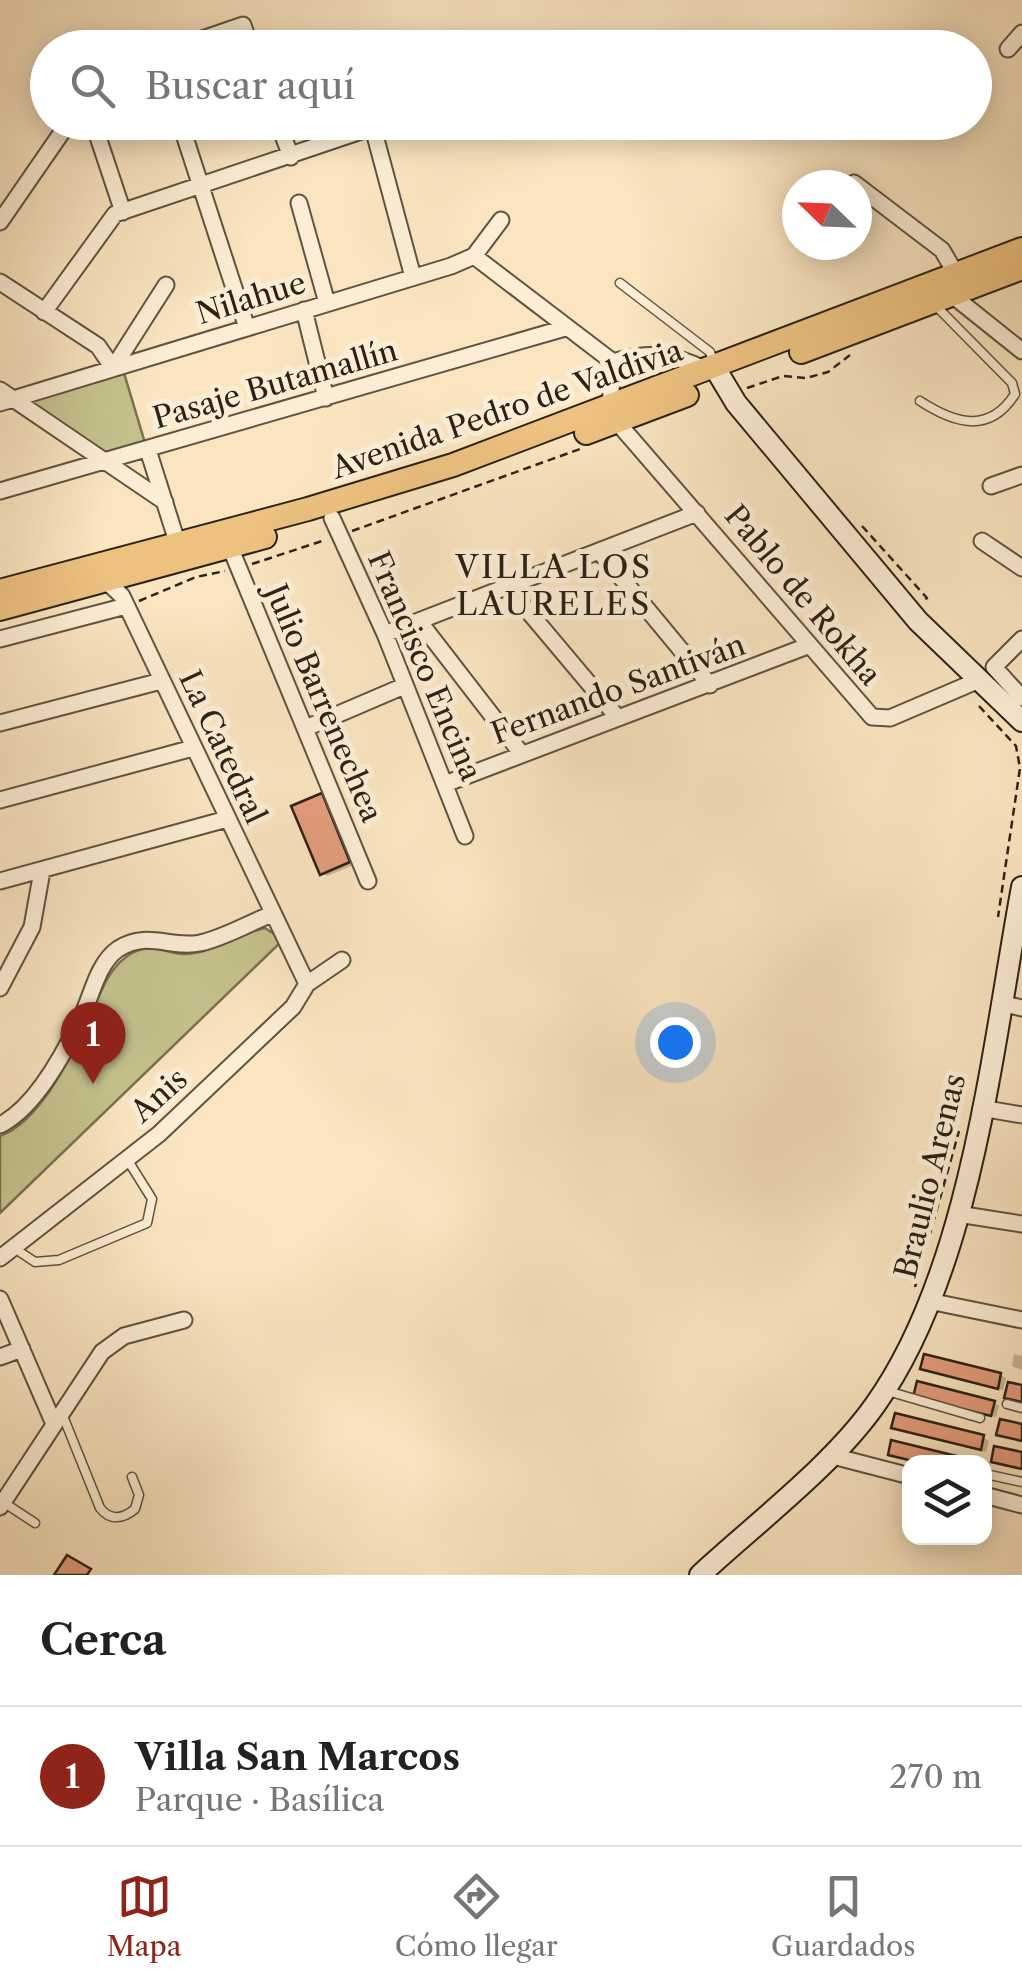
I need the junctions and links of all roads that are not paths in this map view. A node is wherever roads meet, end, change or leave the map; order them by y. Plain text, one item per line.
1 (1022, 33) edge
2 (1008, 50) dead end
3 (57, 140) edge
4 (100, 140) edge
5 (186, 140) edge
6 (285, 140) edge
7 (339, 140) edge
8 (384, 140) edge
9 (291, 157) junction
10 (203, 186) junction
11 (872, 196) edge
12 (299, 203) dead end
13 (123, 212) junction
14 (501, 220) dead end
15 (0, 222) edge
16 (474, 256) junction
17 (1020, 265) edge
18 (413, 277) junction
19 (0, 282) edge
20 (620, 283) dead end
21 (166, 284) dead end
22 (946, 290) junction
23 (327, 303) junction
24 (304, 310) junction
25 (44, 312) junction
26 (247, 328) junction
27 (565, 328) junction
28 (1022, 351) edge
29 (612, 362) junction
30 (113, 368) junction
31 (715, 374) junction
32 (4, 397) edge
33 (326, 398) junction
34 (920, 401) dead end
35 (614, 415) junction
36 (148, 450) junction
37 (108, 463) junction
38 (1022, 475) edge
39 (992, 486) dead end
40 (0, 491) edge
41 (165, 502) junction
42 (697, 513) junction
43 (332, 518) junction
44 (982, 542) dead end
45 (230, 547) junction
46 (180, 551) junction
47 (599, 551) junction
48 (1022, 568) edge
49 (507, 586) junction
50 (120, 589) junction
51 (2, 593) edge
52 (419, 621) junction
53 (385, 634) junction
54 (1022, 638) edge
55 (0, 640) edge
56 (810, 645) junction
57 (162, 681) junction
58 (971, 684) junction
59 (710, 685) junction
60 (404, 686) junction
61 (1022, 698) edge
62 (618, 718) junction
63 (1022, 721) edge
64 (0, 723) edge
65 (306, 728) junction
66 (193, 748) junction
67 (521, 753) junction
68 (445, 784) junction
69 (0, 800) edge
70 (227, 819) junction
71 (465, 836) dead end
72 (42, 871) junction
73 (368, 880) dead end
74 (0, 881) edge
75 (1022, 891) edge
76 (273, 918) junction
77 (18, 956) junction
78 (0, 960) edge
79 (342, 960) dead end
80 (307, 984) junction
81 (0, 988) edge
82 (1000, 1004) junction
83 (1022, 1008) edge
84 (981, 1108) junction
85 (1022, 1115) edge
86 (0, 1125) edge
87 (127, 1159) junction
88 (958, 1214) junction
89 (1022, 1224) edge
90 (14, 1248) junction
91 (0, 1258) edge
92 (0, 1299) edge
93 (920, 1301) junction
94 (184, 1320) dead end
95 (1022, 1320) edge
96 (22, 1349) junction
97 (0, 1358) edge
98 (884, 1390) junction
99 (1007, 1404) dead end
100 (1022, 1408) edge
101 (58, 1418) junction
102 (980, 1418) dead end
103 (830, 1455) junction
104 (902, 1474) edge
105 (992, 1475) edge
106 (132, 1477) dead end
107 (1022, 1482) edge
108 (992, 1497) edge
109 (2, 1504) edge
110 (1022, 1505) edge
111 (35, 1523) dead end
112 (700, 1575) edge

1 - 2 street
3 - 15 street
4 - 13 street
5 - 10 street
6 - 9 street
7 - 9 street
8 - 18 street
9 - 10 street
10 - 13 street
10 - 26 street
11 - 22 street
12 - 23 street
13 - 25 street
14 - 16 street
16 - 18 street, Nilahue
16 - 27 street
17 - 22 main road, Avenida Pedro de Valdivia
18 - 23 street, Nilahue
19 - 25 street
20 - 31 lane
21 - 30 street
22 - 28 street
22 - 31 main road, Avenida Pedro de Valdivia
22 - 31 main road, Avenida Pedro de Valdivia
22 - 34 lane
23 - 24 street, Nilahue
24 - 26 street, Nilahue
24 - 33 street
25 - 30 street
26 - 30 street, Nilahue
27 - 29 street
27 - 33 street, Pasaje Butamallín
29 - 31 street
29 - 35 street
30 - 32 street, Nilahue
31 - 35 main road, Avenida Pedro de Valdivia
31 - 58 street
32 - 37 street
33 - 36 street, Pasaje Butamallín
35 - 42 street, Pablo de Rokha
35 - 43 main road, Avenida Pedro de Valdivia
35 - 46 main road, Avenida Pedro de Valdivia
36 - 37 street, Pasaje Butamallín
36 - 41 street
37 - 40 street, Pasaje Butamallín
37 - 41 street
38 - 39 street
41 - 46 street
42 - 47 street
42 - 56 street, Pablo de Rokha
43 - 45 main road, Avenida Pedro de Valdivia
43 - 53 street, Francisco Encina
44 - 48 street
45 - 46 main road, Avenida Pedro de Valdivia
45 - 65 street, Julio Barrenechea
46 - 50 main road, Avenida Pedro de Valdivia
46 - 51 main road, Avenida Pedro de Valdivia
47 - 49 street
47 - 59 street
49 - 52 street
49 - 62 street
50 - 51 main road, Avenida Pedro de Valdivia
50 - 55 street
50 - 57 street, La Catedral
52 - 53 street
52 - 67 street
53 - 60 street, Francisco Encina
54 - 61 street
56 - 58 street, Pablo de Rokha
56 - 59 street, Fernando Santiván
57 - 64 street
57 - 66 street, La Catedral
58 - 63 street
59 - 62 street, Fernando Santiván
60 - 65 street
60 - 68 street, Francisco Encina
62 - 67 street, Fernando Santiván
65 - 73 street, Julio Barrenechea
66 - 69 street
66 - 70 street, La Catedral
67 - 68 street, Fernando Santiván
68 - 71 street, Francisco Encina
70 - 72 street
70 - 76 street, La Catedral
72 - 74 street
72 - 77 street
75 - 82 street, Braulio Arenas
76 - 80 street, La Catedral
76 - 86 street
77 - 78 street
77 - 81 street
79 - 80 street, Anis
80 - 87 street, Anis
82 - 83 street
82 - 84 street, Braulio Arenas
84 - 85 street
84 - 88 street, Braulio Arenas
87 - 90 street, Anis
87 - 90 lane
88 - 89 street
88 - 93 street, Braulio Arenas
90 - 91 street, Anis
92 - 96 street
93 - 95 street
93 - 98 street, Braulio Arenas
94 - 101 street
96 - 97 street
96 - 101 street
98 - 102 lane
98 - 103 street, Braulio Arenas
99 - 100 lane
101 - 106 lane
101 - 109 street
103 - 104 street
103 - 112 street, Braulio Arenas
105 - 107 lane
108 - 110 street
109 - 111 lane

